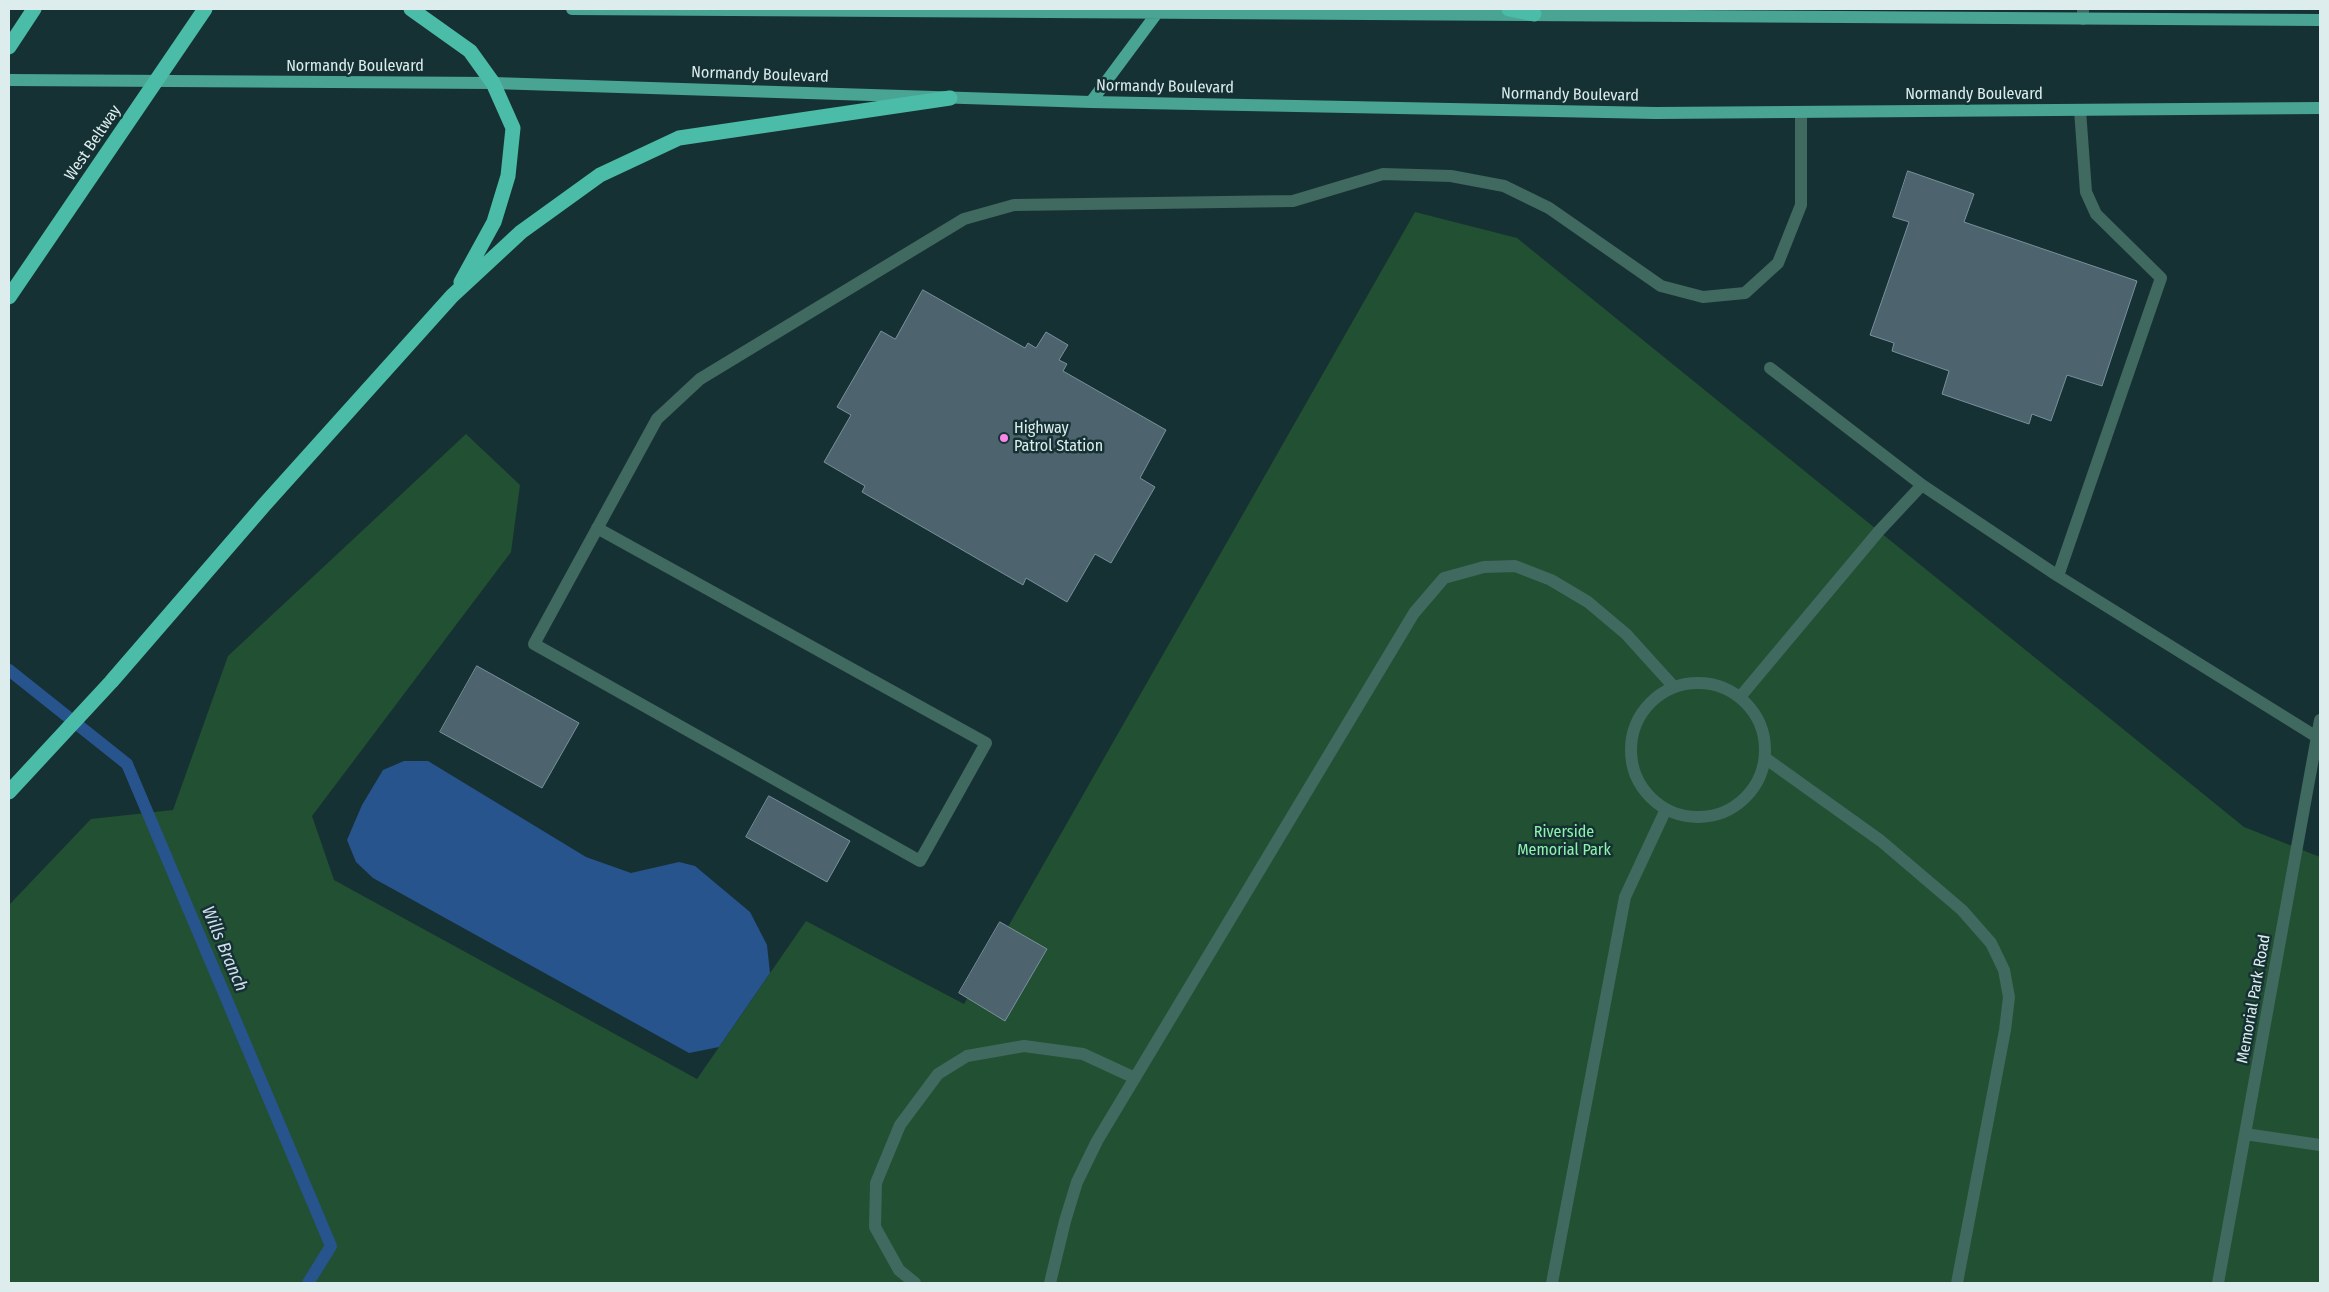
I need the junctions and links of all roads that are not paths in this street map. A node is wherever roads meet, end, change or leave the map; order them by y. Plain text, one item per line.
1 (34, 9) edge
2 (205, 9) edge
3 (411, 9) edge
4 (572, 9) edge
5 (1509, 9) edge
6 (1159, 11) edge
7 (1534, 14) junction
8 (2083, 14) edge
9 (2320, 20) edge
10 (9, 47) edge
11 (9, 80) edge
12 (493, 84) junction
13 (950, 98) junction
14 (1091, 102) junction
15 (2320, 108) edge
16 (2080, 110) junction
17 (1802, 113) junction
18 (452, 296) junction
19 (9, 298) edge
20 (1770, 368) dead end
21 (1922, 485) junction
22 (597, 528) junction
23 (2058, 576) junction
24 (1674, 687) junction
25 (1740, 697) junction
26 (2320, 720) edge
27 (2319, 738) edge
28 (1765, 758) junction
29 (9, 792) edge
30 (1666, 809) junction
31 (1135, 1078) junction
32 (2245, 1134) junction
33 (2320, 1145) edge
34 (916, 1283) edge
35 (1050, 1283) edge
36 (1552, 1283) edge
37 (1957, 1283) edge
38 (2218, 1283) edge

1 - 10 highway
2 - 19 highway, West Beltway, bridge
3 - 12 highway
4 - 6 main road
5 - 7 highway
6 - 7 main road
6 - 14 main road
7 - 8 main road
8 - 9 main road
11 - 12 main road, Normandy Boulevard
12 - 13 main road, Normandy Boulevard
12 - 18 highway
13 - 14 main road, Normandy Boulevard
13 - 18 highway
14 - 17 main road, Normandy Boulevard
15 - 16 main road, Normandy Boulevard
16 - 17 main road, Normandy Boulevard
16 - 23 street
17 - 22 street
18 - 29 highway
20 - 21 street
21 - 23 street
21 - 25 street
22 - 22 street
23 - 27 street
24 - 25 street
24 - 30 street
24 - 31 street
25 - 28 street
26 - 27 street, Memorial Park Road
27 - 32 street, Memorial Park Road
28 - 30 street
28 - 37 street
30 - 36 street
31 - 34 street
31 - 35 street
32 - 33 street
32 - 38 street, Memorial Park Road

